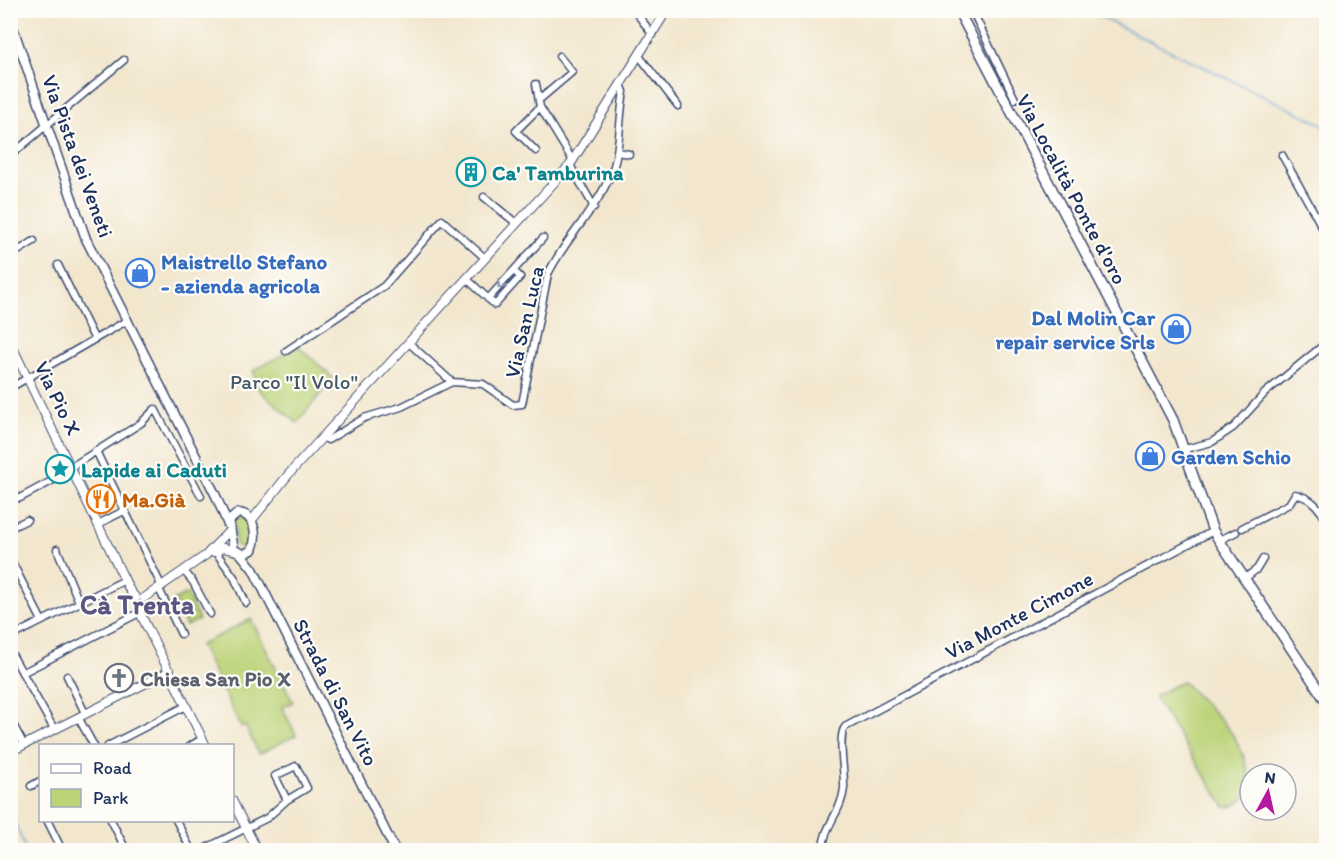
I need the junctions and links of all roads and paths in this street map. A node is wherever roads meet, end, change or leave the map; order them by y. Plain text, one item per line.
1 (634, 10) edge
2 (667, 10) edge
3 (958, 10) edge
4 (972, 10) edge
5 (10, 19) edge
6 (653, 35) junction
7 (559, 56) dead end
8 (640, 57) junction
9 (124, 60) dead end
10 (536, 84) dead end
11 (622, 86) junction
12 (1015, 99) dead end
13 (540, 103) junction
14 (678, 106) dead end
15 (47, 126) junction
16 (536, 151) dead end
17 (617, 152) junction
18 (629, 154) dead end
19 (1282, 155) dead end
20 (10, 156) edge
21 (572, 163) junction
22 (484, 197) dead end
23 (594, 207) junction
24 (516, 223) junction
25 (1326, 234) edge
26 (543, 238) dead end
27 (34, 241) dead end
28 (10, 256) edge
29 (485, 258) junction
30 (58, 265) dead end
31 (467, 279) junction
32 (128, 320) junction
33 (94, 338) junction
34 (10, 342) edge
35 (409, 343) junction
36 (1326, 343) edge
37 (286, 351) dead end
38 (28, 378) junction
39 (452, 382) junction
40 (10, 388) edge
41 (324, 438) junction
42 (1185, 449) junction
43 (96, 451) junction
44 (71, 468) junction
45 (201, 496) dead end
46 (216, 496) junction
47 (10, 499) edge
48 (265, 501) junction
49 (124, 511) junction
50 (240, 513) junction
51 (1326, 519) edge
52 (27, 520) dead end
53 (252, 520) junction
54 (98, 524) junction
55 (10, 528) edge
56 (228, 528) junction
57 (1213, 531) junction
58 (1218, 542) junction
59 (57, 549) dead end
60 (252, 550) junction
61 (215, 551) junction
62 (237, 552) junction
63 (206, 555) junction
64 (10, 558) edge
65 (1263, 559) dead end
66 (253, 569) junction
67 (184, 571) junction
68 (1244, 579) junction
69 (124, 580) junction
70 (160, 588) junction
71 (140, 598) junction
72 (80, 602) junction
73 (246, 603) dead end
74 (140, 610) junction
75 (210, 614) dead end
76 (42, 621) junction
77 (182, 634) dead end
78 (10, 637) edge
79 (10, 651) edge
80 (170, 672) junction
81 (22, 673) junction
82 (67, 676) dead end
83 (1326, 701) edge
84 (186, 706) junction
85 (81, 715) junction
86 (10, 719) edge
87 (54, 729) junction
88 (204, 742) edge
89 (93, 744) edge
90 (112, 744) edge
91 (24, 745) junction
92 (10, 752) edge
93 (39, 782) edge
94 (31, 786) dead end
95 (287, 800) junction
96 (234, 804) edge
97 (48, 822) edge
98 (112, 822) edge
99 (177, 822) edge
100 (246, 829) junction
101 (62, 850) edge
102 (126, 850) edge
103 (192, 850) edge
104 (202, 850) edge
105 (257, 850) edge
106 (395, 850) edge
107 (823, 850) edge

1 - 6 street
2 - 6 street
3 - 42 main road, Via Località Ponte d'oro
4 - 12 street, Via Località Ponte d'oro
5 - 15 main road, Via Pista dei Veneti
6 - 8 street
7 - 13 street
8 - 11 street
8 - 14 street
9 - 15 street
10 - 13 street
11 - 17 street, Via San Luca
11 - 21 street
13 - 16 street
13 - 21 street
15 - 20 street
15 - 32 main road, Via Pista dei Veneti
17 - 18 street
17 - 23 street, Via San Luca
19 - 25 street
21 - 23 street
21 - 24 street
22 - 24 street
23 - 39 street, Via San Luca
24 - 29 street
26 - 31 street
27 - 28 street
29 - 31 street
29 - 37 street
30 - 33 street
31 - 35 street
32 - 33 street
32 - 46 main road, Via Pista dei Veneti
33 - 38 street
34 - 38 street, Via Pio X
35 - 39 street
35 - 41 street
36 - 42 street
38 - 40 street
38 - 44 street, Via Pio X
39 - 41 street, Via San Luca
41 - 48 street
42 - 57 main road, Via Località Ponte d'oro
43 - 44 street
43 - 45 street
43 - 49 street
44 - 47 street
44 - 54 street, Via Pio X
46 - 50 main road, Via Pista dei Veneti
46 - 56 main road, Via Pista dei Veneti
48 - 50 street
48 - 53 street
49 - 54 street
49 - 70 street
50 - 53 main road, Via Pista dei Veneti
50 - 56 main road
51 - 58 street
52 - 55 street
53 - 60 main road
54 - 69 street, Via Pio X
56 - 62 main road, Via Pista dei Veneti
56 - 63 street
57 - 58 main road, Via Località Ponte d'oro
57 - 107 street, Via Monte Cimone
58 - 68 main road, Via Località Ponte d'oro
59 - 72 street
60 - 62 main road
60 - 66 main road
61 - 62 street
61 - 63 street
61 - 73 street
62 - 66 main road, Strada di San Vito
63 - 67 street
64 - 76 street
65 - 68 street
66 - 106 main road, Strada di San Vito
67 - 70 street
67 - 75 street
68 - 83 main road, Via Località Ponte d'oro
69 - 71 street, Via Pio X
69 - 72 street
70 - 71 street
70 - 77 street
71 - 74 street, Via Pio X
72 - 76 street
74 - 80 street, Via Pio X
74 - 81 street
76 - 78 street
79 - 81 street
80 - 84 street, Via Pio X
80 - 85 street
81 - 87 street
82 - 85 street
84 - 88 street, Via Pio X
84 - 90 street
85 - 87 street
85 - 89 street
86 - 91 street
87 - 91 street
91 - 92 street
93 - 94 street
95 - 95 street
95 - 100 street
96 - 100 street
97 - 101 street
98 - 102 street
99 - 103 street
100 - 104 street
100 - 105 street

